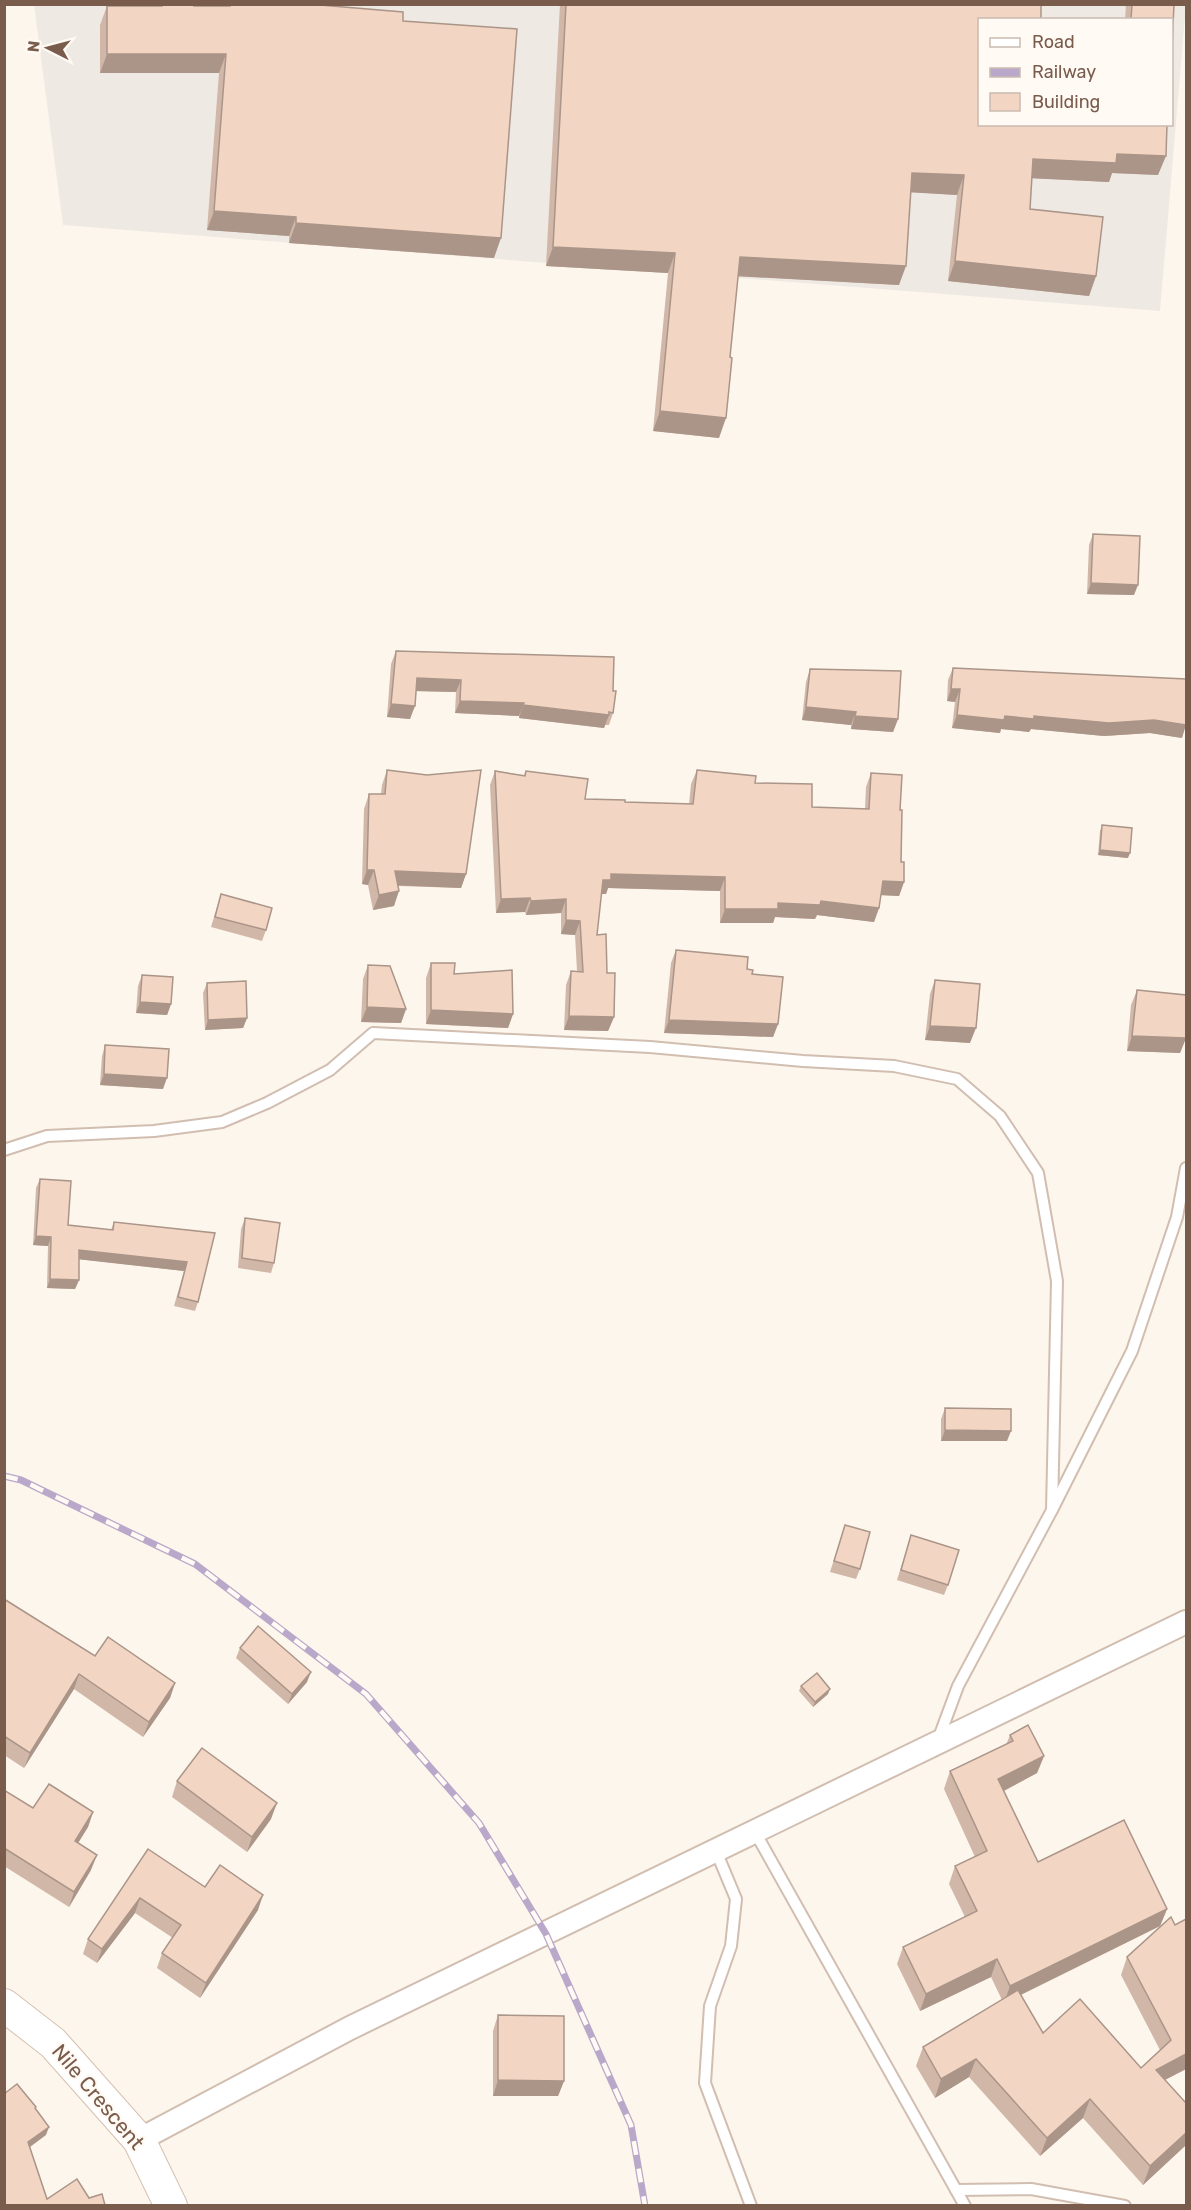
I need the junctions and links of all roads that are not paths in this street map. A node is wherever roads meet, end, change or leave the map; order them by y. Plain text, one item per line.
1 (4, 1150) edge
2 (1186, 1168) edge
3 (1052, 1510) junction
4 (1186, 1622) edge
5 (937, 1744) junction
6 (755, 1832) junction
7 (716, 1851) junction
8 (4, 2005) edge
9 (139, 2140) junction
10 (956, 2190) junction
11 (171, 2205) edge
12 (751, 2205) edge
13 (965, 2205) edge
14 (1125, 2205) edge

1 - 3 lane
2 - 3 lane
3 - 5 lane
4 - 5 street
5 - 6 street
6 - 7 street
6 - 10 lane
7 - 9 street
7 - 12 lane
8 - 9 street, Nile Crescent
9 - 11 street, Nile Crescent
10 - 13 lane
10 - 14 lane

